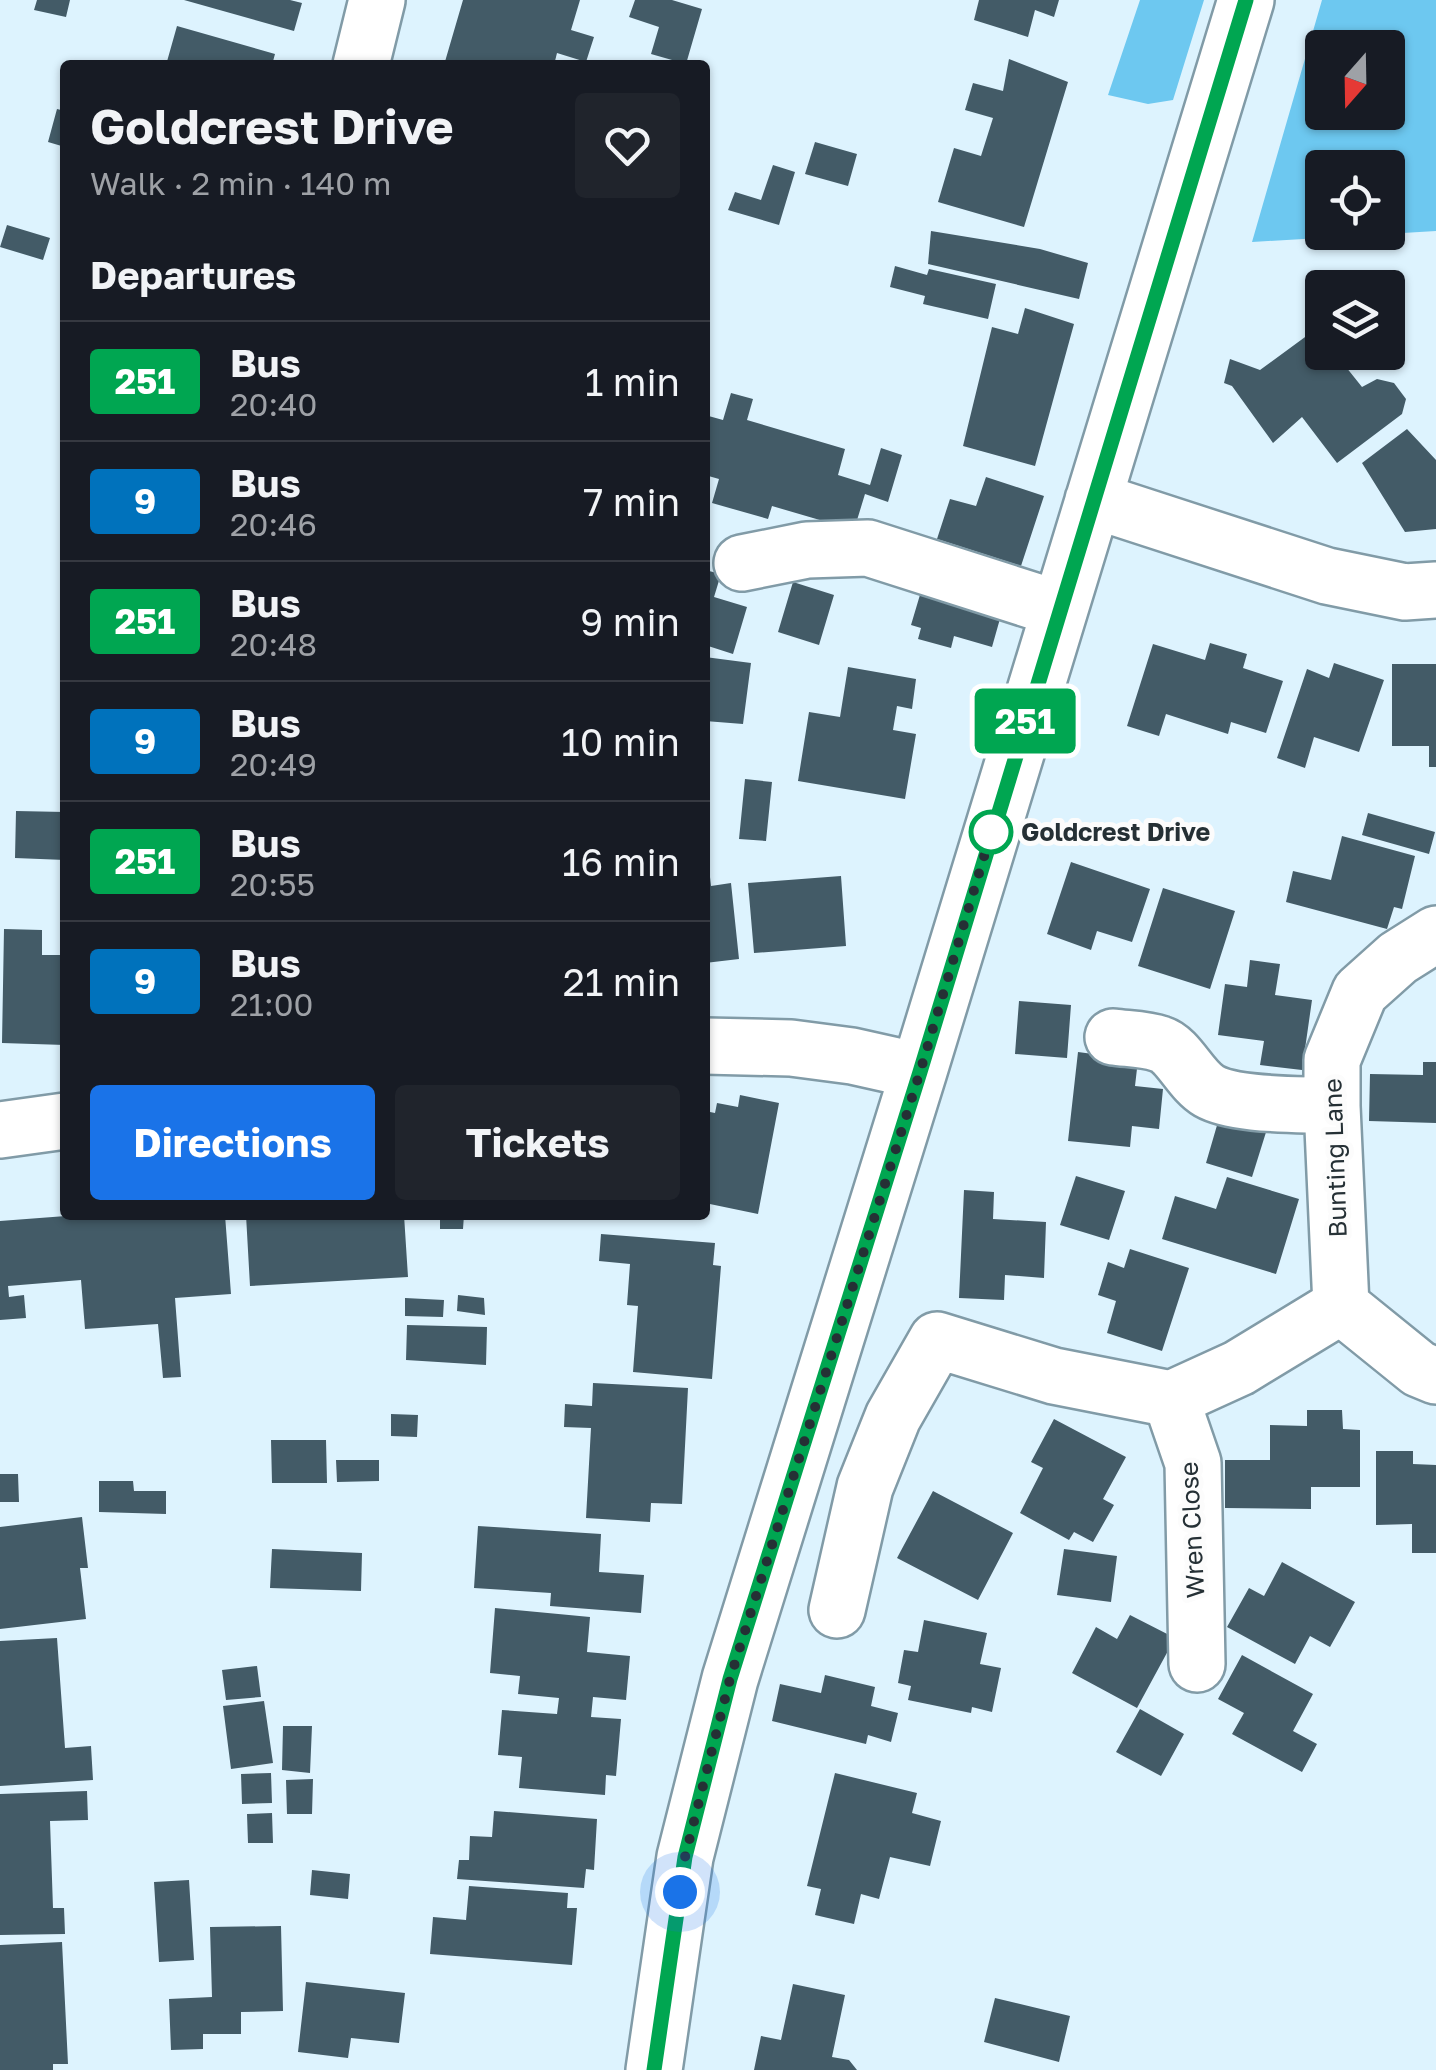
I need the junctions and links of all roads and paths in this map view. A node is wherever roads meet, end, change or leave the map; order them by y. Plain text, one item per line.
1 (377, 0) edge
2 (1246, 0) edge
3 (362, 60) edge
4 (1093, 500) junction
5 (742, 563) dead end
6 (1436, 590) edge
7 (1059, 610) junction
8 (1436, 934) edge
9 (1114, 1037) dead end
10 (710, 1046) edge
11 (920, 1072) junction
12 (1332, 1106) junction
13 (60, 1122) edge
14 (0, 1130) edge
15 (1342, 1306) junction
16 (1436, 1376) edge
17 (1170, 1400) junction
18 (837, 1610) dead end
19 (1197, 1664) dead end
20 (654, 2070) edge

1 - 3 street
2 - 4 street
4 - 6 street
4 - 7 street
5 - 7 street
7 - 11 street
8 - 12 street, Bunting Lane
9 - 12 street
10 - 11 street
11 - 20 street
12 - 15 street, Bunting Lane
13 - 14 street
15 - 16 street
15 - 17 street
17 - 18 street
17 - 19 street, Wren Close

